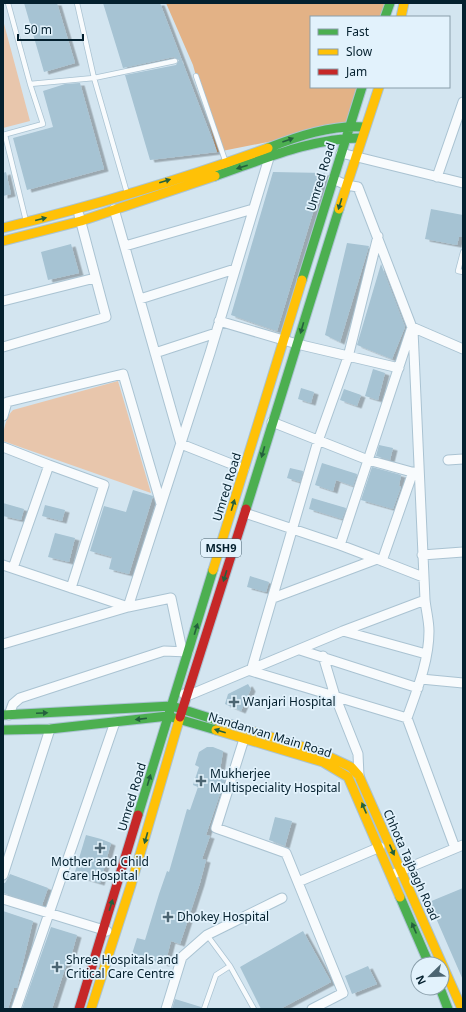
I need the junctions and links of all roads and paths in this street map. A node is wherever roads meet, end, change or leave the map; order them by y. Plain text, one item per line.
1 (8, 3) edge
2 (77, 3) edge
3 (390, 3) edge
4 (404, 3) edge
5 (385, 16) edge
6 (401, 16) edge
7 (174, 61) dead end
8 (196, 76) dead end
9 (94, 78) junction
10 (30, 84) junction
11 (362, 88) edge
12 (379, 88) edge
13 (463, 102) edge
14 (349, 126) junction
15 (364, 127) junction
16 (4, 135) edge
17 (345, 138) junction
18 (361, 138) junction
19 (341, 153) junction
20 (355, 157) junction
21 (269, 158) junction
22 (226, 163) junction
23 (437, 177) junction
24 (333, 179) junction
25 (463, 183) edge
26 (346, 185) junction
27 (127, 193) junction
28 (77, 208) junction
29 (114, 209) junction
30 (252, 209) junction
31 (81, 221) junction
32 (26, 222) junction
33 (3, 228) edge
34 (317, 229) junction
35 (332, 234) junction
36 (378, 236) junction
37 (3, 241) edge
38 (125, 246) junction
39 (463, 252) edge
40 (235, 269) junction
41 (463, 272) edge
42 (95, 278) junction
43 (140, 299) junction
44 (3, 301) edge
45 (219, 321) junction
46 (412, 327) junction
47 (216, 333) junction
48 (284, 340) junction
49 (297, 344) junction
50 (3, 347) edge
51 (463, 349) edge
52 (155, 353) junction
53 (348, 357) junction
54 (399, 368) junction
55 (5, 401) edge
56 (3, 416) edge
57 (272, 422) junction
58 (318, 441) junction
59 (180, 444) junction
60 (3, 447) edge
61 (463, 459) edge
62 (368, 460) junction
63 (448, 460) dead end
64 (49, 465) junction
65 (244, 469) junction
66 (416, 473) junction
67 (161, 504) junction
68 (245, 514) junction
69 (292, 530) junction
70 (340, 546) junction
71 (463, 552) edge
72 (422, 555) junction
73 (380, 560) junction
74 (3, 565) edge
75 (13, 568) junction
76 (423, 578) junction
77 (71, 588) junction
78 (273, 598) junction
79 (425, 600) junction
80 (128, 607) junction
81 (343, 631) junction
82 (3, 644) edge
83 (300, 650) junction
84 (186, 651) junction
85 (426, 654) junction
86 (200, 655) junction
87 (323, 656) junction
88 (251, 671) junction
89 (463, 683) edge
90 (419, 684) junction
91 (177, 692) junction
92 (187, 696) junction
93 (335, 696) junction
94 (172, 706) junction
95 (182, 709) junction
96 (6, 715) edge
97 (168, 716) junction
98 (407, 718) junction
99 (180, 719) junction
100 (115, 722) junction
101 (50, 729) junction
102 (3, 730) edge
103 (244, 738) junction
104 (359, 776) junction
105 (459, 846) edge
106 (380, 847) junction
107 (401, 871) junction
108 (392, 874) junction
109 (3, 875) edge
110 (298, 882) junction
111 (282, 898) dead end
112 (3, 899) edge
113 (49, 915) junction
114 (104, 930) junction
115 (116, 933) junction
116 (207, 935) junction
117 (427, 956) edge
118 (438, 956) edge
119 (230, 966) junction
120 (450, 982) edge
121 (443, 996) edge
122 (16, 1009) edge
123 (80, 1009) edge
124 (91, 1009) edge
125 (166, 1009) edge
126 (204, 1009) edge
127 (254, 1009) edge
128 (312, 1009) edge
129 (448, 1009) edge
130 (462, 1009) edge

1 - 10 lane
2 - 9 lane
3 - 5 main road
4 - 6 main road
7 - 9 lane
8 - 22 lane
9 - 10 lane
9 - 27 lane
10 - 16 lane
11 - 14 main road, Umred Road / MSH9
12 - 15 main road
13 - 23 street
14 - 15 main road
14 - 17 main road, Umred Road / MSH9
22 -> 14 main road
15 - 18 main road
16 - 32 lane
17 - 18 main road
17 - 19 main road, Umred Road / MSH9
17 - 21 main road
18 - 20 main road
19 - 20 street
19 - 24 main road, Umred Road / MSH9
20 - 23 street
20 - 26 main road
21 -> 29 main road
21 - 30 street
27 -> 22 main road
23 - 25 street
24 - 26 street
24 - 34 main road, Umred Road / MSH9
26 -> 35 main road
26 - 36 street
27 - 28 main road
28 - 31 street
32 -> 28 main road
29 - 31 main road
29 - 38 street
30 - 38 street
30 - 40 street
31 - 37 main road
31 - 42 street
32 - 33 main road
34 - 35 main road
34 - 48 main road, Umred Road / MSH9
35 -> 49 main road
36 - 46 street
36 - 53 street
38 - 43 street
39 - 41 lane
40 - 43 street
40 - 45 street
42 - 44 street
42 - 50 street
43 - 52 street
45 - 47 street
45 - 48 street
46 - 51 street
46 - 54 street
46 - 66 street
47 - 52 street
47 - 59 street
48 - 49 street
48 - 65 main road, Umred Road / MSH9
49 - 53 street
49 - 57 main road
52 - 59 street
53 - 54 street
53 - 58 street
54 - 62 street
55 - 56 street
55 - 67 street
57 - 58 street
57 -> 68 main road
58 - 62 street
58 - 69 street
59 - 65 street
59 - 67 street
60 - 64 street
61 - 63 street
62 - 66 street
62 - 70 street
64 - 75 street
64 - 77 street
84 -> 65 main road, Umred Road / MSH9
66 - 72 street
66 - 73 street
67 - 80 street
68 - 69 street
68 -> 86 main road
69 - 70 street
69 - 78 street
70 - 73 street
71 - 72 street
72 - 76 street
73 - 76 street
73 - 78 street
74 - 75 street
75 - 77 street
76 - 79 street
77 - 80 street
78 - 88 street
79 - 81 street
79 - 85 street
80 - 82 street
80 - 84 street
81 - 83 street
81 - 85 street
83 - 87 street
83 - 88 street
84 - 86 street
84 - 91 main road, Umred Road / MSH9
84 - 96 street
85 - 90 street
86 - 92 main road
87 - 90 street
87 - 93 street
88 - 92 street
88 - 93 street
89 - 90 street
90 - 98 street
91 - 92 street
91 - 94 main road, Umred Road / MSH9
92 - 95 main road
93 - 98 street
93 - 104 street
94 - 95 main road
96 -> 94 main road
94 - 97 main road, Umred Road / MSH9
95 - 99 main road
95 - 104 main road
97 - 99 main road, Nandanvan Main Road
97 -> 100 main road, Nandanvan Main Road
114 -> 97 main road, Umred Road / MSH9
98 - 105 street
103 -> 99 main road, Nandanvan Main Road
99 -> 115 main road
100 - 101 main road, Nandanvan Main Road
100 - 113 street
101 - 102 main road, Nandanvan Main Road
101 - 109 street
106 -> 103 main road, Nandanvan Main Road
103 - 110 street
104 -> 107 main road, Chhota Tajbagh Road
105 - 107 street
106 - 108 main road, Nandanvan Main Road
106 - 110 street
107 - 108 street
107 - 118 main road, Chhota Tajbagh Road
117 -> 108 main road, Nandanvan Main Road
110 - 128 street
111 - 116 street
112 - 113 street
113 - 114 street
113 - 122 street
114 - 115 street
114 - 123 main road, Umred Road / MSH9
115 - 124 main road
116 - 119 lane
116 - 125 street
119 - 126 lane
119 - 127 lane
120 - 130 main road, Chhota Tajbagh Road
121 - 129 main road

